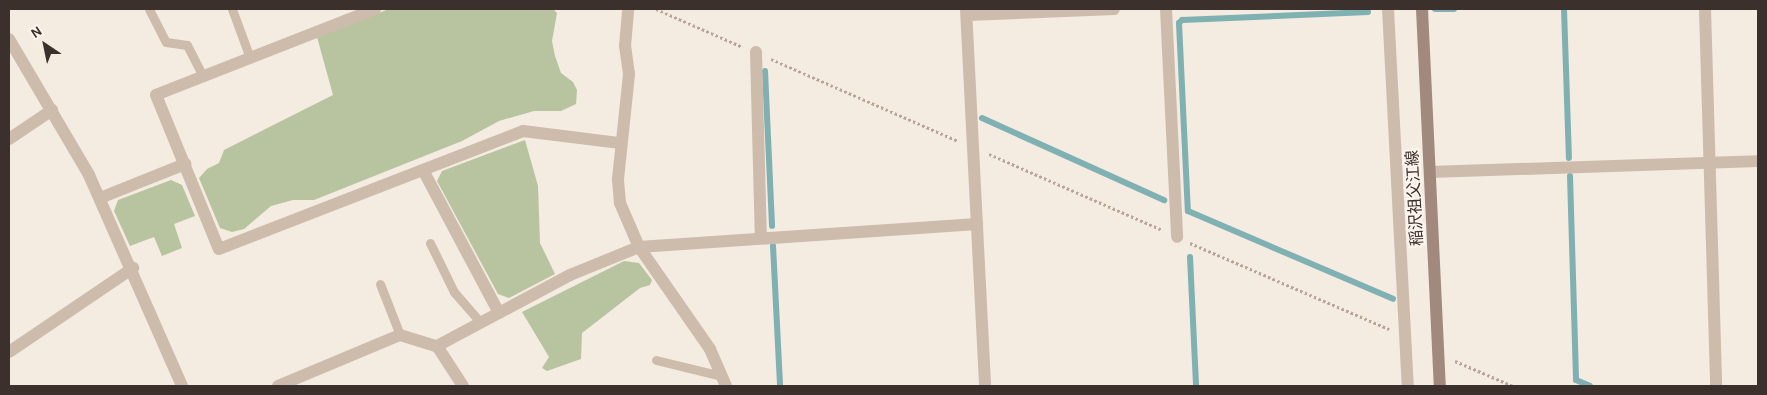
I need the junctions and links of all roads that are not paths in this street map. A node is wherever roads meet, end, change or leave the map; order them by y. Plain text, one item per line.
1 (149, 9) edge
2 (232, 9) edge
3 (375, 9) edge
4 (1114, 9) edge
5 (1166, 9) edge
6 (1388, 9) edge
7 (1422, 9) edge
8 (1705, 9) edge
9 (625, 10) edge
10 (966, 12) edge
11 (9, 39) edge
12 (756, 52) road end
13 (250, 58) junction
14 (203, 77) junction
15 (52, 110) junction
16 (9, 139) edge
17 (620, 143) junction
18 (1758, 161) edge
19 (1711, 163) junction
20 (185, 164) junction
21 (423, 170) junction
22 (1430, 172) junction
23 (100, 198) junction
24 (977, 224) junction
25 (1177, 237) road end
26 (761, 238) junction
27 (430, 243) dead end
28 (639, 246) junction
29 (133, 268) junction
30 (380, 284) dead end
31 (499, 313) junction
32 (481, 323) junction
33 (400, 335) junction
34 (437, 346) junction
35 (9, 350) edge
36 (656, 360) dead end
37 (724, 381) edge
38 (182, 386) edge
39 (278, 386) edge
40 (463, 386) edge
41 (985, 386) edge
42 (1408, 386) edge
43 (1440, 386) edge
44 (1716, 386) edge

1 - 14 lane
2 - 13 lane
3 - 13 street
4 - 10 street
5 - 25 street
6 - 42 street
7 - 22 main road, 稲沢祖父江線
8 - 19 street
9 - 17 street
10 - 24 street
11 - 15 street
12 - 26 street
13 - 14 street
14 - 20 street
15 - 16 street
15 - 23 street
17 - 21 street
17 - 28 street
18 - 19 street
19 - 22 street
19 - 44 street
20 - 21 street
20 - 23 street
21 - 31 street
22 - 43 main road, 稲沢祖父江線
23 - 29 street
24 - 26 street
24 - 41 street
26 - 28 street
27 - 32 lane
28 - 31 street
28 - 37 street
29 - 35 street
29 - 38 street
30 - 33 lane
31 - 32 street
32 - 34 street
33 - 34 street
33 - 39 street
34 - 40 street
36 - 37 lane

